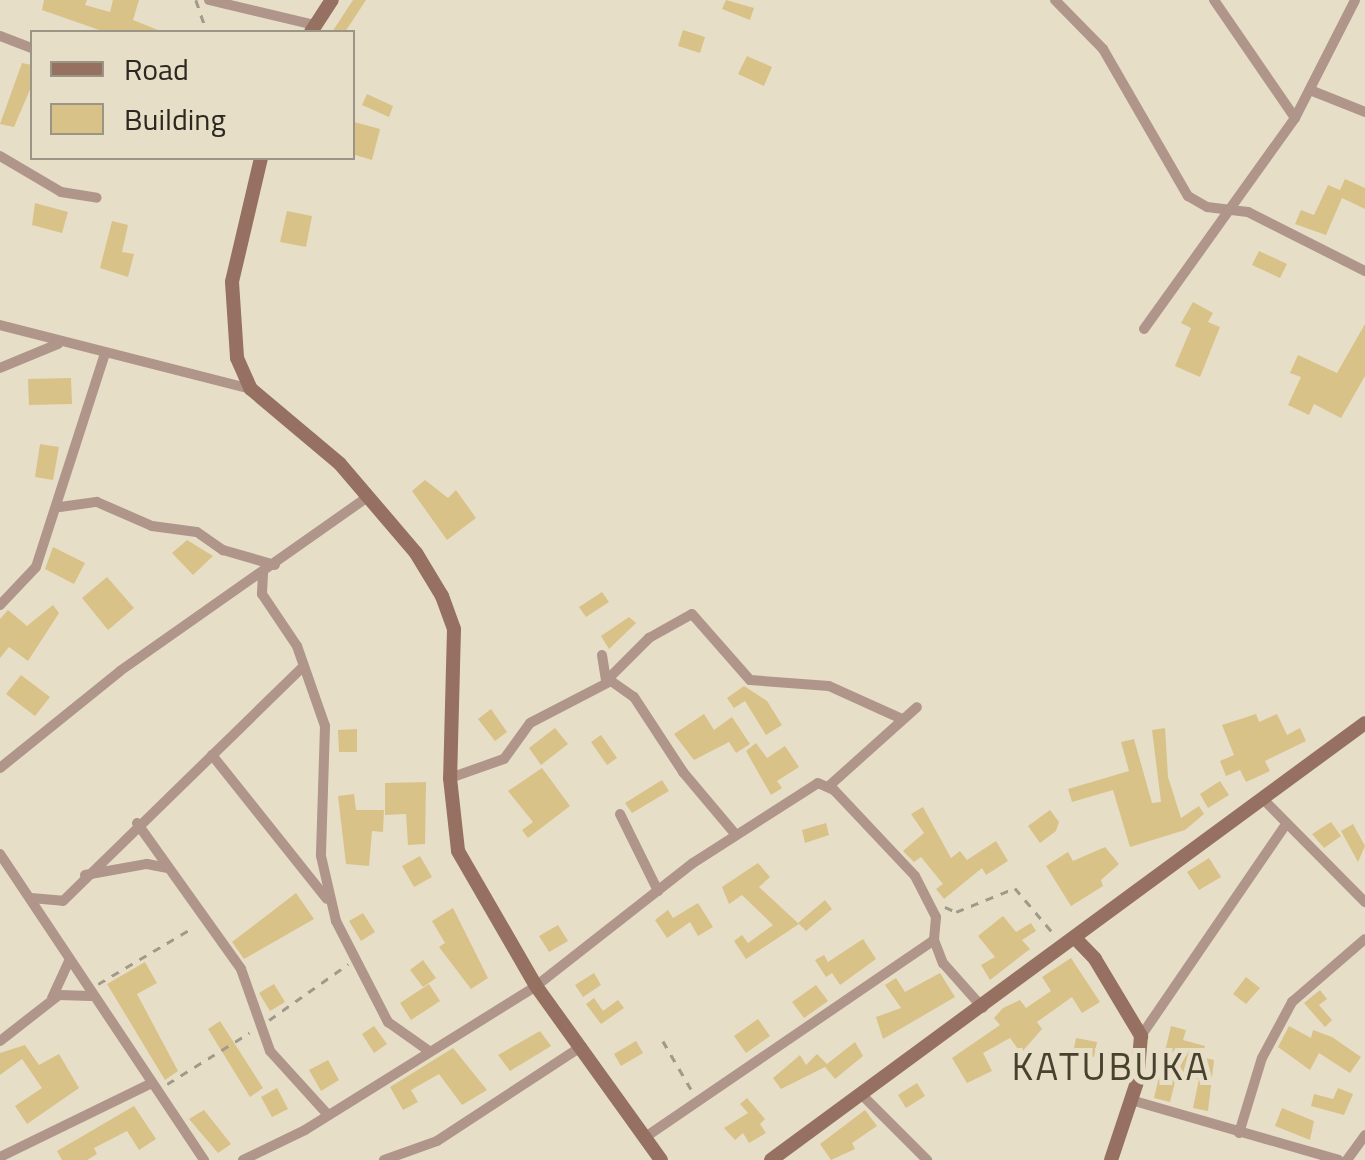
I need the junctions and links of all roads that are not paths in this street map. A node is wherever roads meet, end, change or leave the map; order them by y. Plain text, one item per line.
1 (209, 0) edge
2 (332, 0) edge
3 (1055, 0) edge
4 (1214, 0) edge
5 (1355, 0) edge
6 (313, 28) edge
7 (0, 36) edge
8 (30, 47) edge
9 (1310, 90) junction
10 (1365, 112) edge
11 (1295, 118) junction
12 (0, 156) edge
13 (262, 160) edge
14 (97, 198) dead end
15 (1231, 206) junction
16 (1365, 272) edge
17 (0, 325) edge
18 (1144, 329) dead end
19 (58, 344) junction
20 (104, 356) junction
21 (0, 368) edge
22 (250, 389) junction
23 (369, 496) junction
24 (60, 507) junction
25 (275, 565) junction
26 (263, 574) junction
27 (0, 605) edge
28 (602, 655) dead end
29 (302, 667) junction
30 (606, 680) junction
31 (917, 707) dead end
32 (900, 718) junction
33 (1365, 723) edge
34 (212, 755) junction
35 (0, 768) edge
36 (450, 778) junction
37 (830, 786) junction
38 (1266, 802) junction
39 (620, 814) dead end
40 (137, 822) junction
41 (1286, 824) junction
42 (736, 835) junction
43 (0, 854) edge
44 (168, 868) junction
45 (85, 875) junction
46 (658, 891) junction
47 (31, 898) junction
48 (1365, 902) edge
49 (331, 903) junction
50 (1365, 939) edge
51 (934, 940) junction
52 (1069, 942) junction
53 (68, 961) junction
54 (536, 986) junction
55 (52, 998) junction
56 (97, 1000) junction
57 (983, 1008) junction
58 (1141, 1036) junction
59 (0, 1041) edge
60 (583, 1046) junction
61 (429, 1051) junction
62 (154, 1087) junction
63 (863, 1096) junction
64 (1131, 1100) junction
65 (328, 1115) junction
66 (1238, 1133) junction
67 (1365, 1135) edge
68 (644, 1138) junction
69 (0, 1157) edge
70 (204, 1160) edge
71 (243, 1160) edge
72 (384, 1160) edge
73 (661, 1160) edge
74 (771, 1160) edge
75 (927, 1160) edge
76 (1111, 1160) edge
77 (1339, 1160) edge
78 (1347, 1160) edge

1 - 6 street
2 - 6 street
3 - 15 street
4 - 11 street
5 - 9 street
7 - 8 street
9 - 10 street
9 - 11 street
11 - 15 street
12 - 14 street
13 - 22 street
15 - 16 street
15 - 18 street
17 - 19 street
19 - 20 street
19 - 21 street
20 - 22 street
20 - 24 street
22 - 23 street
23 - 25 street
23 - 36 street
24 - 25 street
24 - 27 street
25 - 26 street
26 - 29 street
26 - 35 street
28 - 30 street
29 - 34 street
29 - 49 street
30 - 32 street
30 - 36 street
30 - 42 street
31 - 32 street
32 - 37 street
33 - 38 street
34 - 40 street
34 - 49 street
36 - 54 street
37 - 42 street
37 - 51 street
38 - 41 street
38 - 52 street
39 - 46 street
40 - 44 street
40 - 45 street
41 - 48 street
41 - 58 street
42 - 46 street
43 - 47 street
44 - 45 street
44 - 65 street
45 - 47 street
46 - 54 street
47 - 53 street
49 - 61 street
50 - 66 street
51 - 57 street
51 - 68 street
52 - 57 street
52 - 58 street
53 - 55 street
53 - 56 street
54 - 60 street
54 - 61 street
55 - 56 street
55 - 59 street
56 - 62 street
57 - 63 street
58 - 64 street
60 - 68 street
60 - 72 street
61 - 65 street
62 - 69 street
62 - 70 street
63 - 74 street
63 - 75 street
64 - 66 street
64 - 76 street
65 - 71 street
66 - 77 street
67 - 78 street
68 - 73 street

